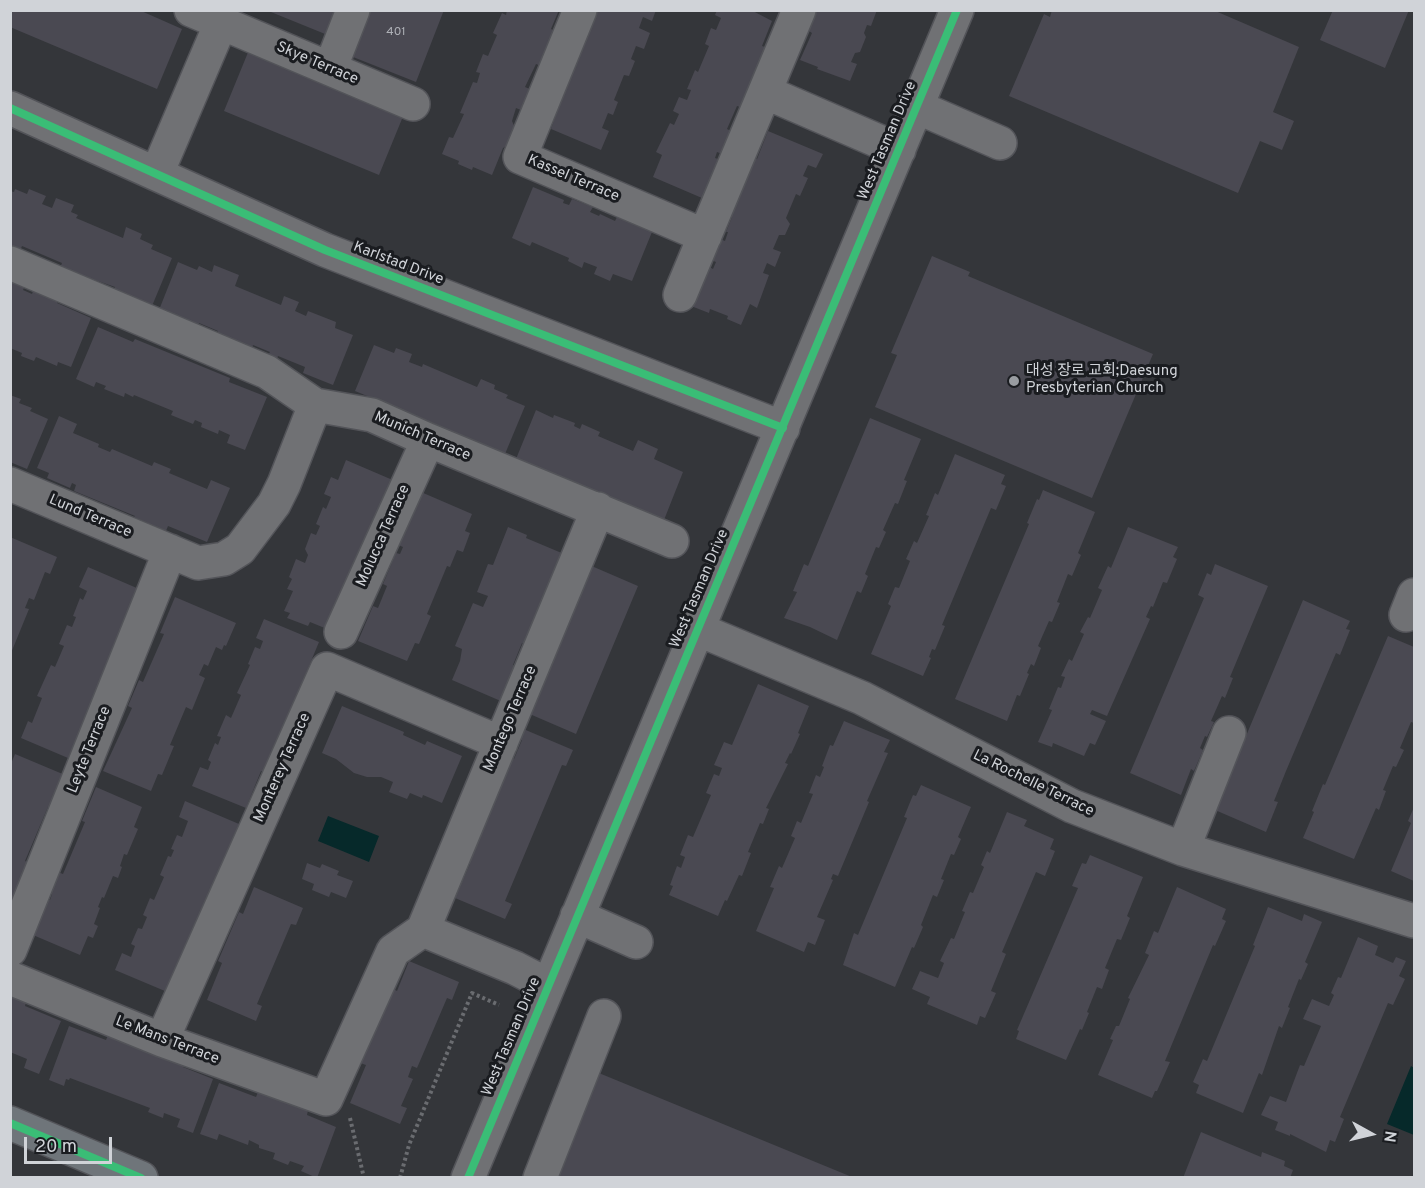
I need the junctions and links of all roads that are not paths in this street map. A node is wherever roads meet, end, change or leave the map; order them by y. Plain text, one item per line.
1 (191, 10) edge
2 (353, 10) edge
3 (580, 10) edge
4 (799, 10) edge
5 (957, 10) edge
6 (221, 23) junction
7 (330, 69) junction
8 (765, 92) junction
9 (413, 104) dead end
10 (917, 107) junction
11 (10, 108) edge
12 (1000, 143) dead end
13 (899, 150) junction
14 (157, 173) junction
15 (705, 236) junction
16 (10, 263) edge
17 (680, 295) dead end
18 (315, 405) junction
19 (783, 428) junction
20 (428, 440) junction
21 (10, 484) edge
22 (598, 509) junction
23 (672, 541) dead end
24 (170, 551) junction
25 (697, 629) junction
26 (341, 632) dead end
27 (1229, 733) dead end
28 (501, 742) junction
29 (1183, 849) junction
30 (577, 916) junction
31 (1414, 921) edge
32 (423, 930) junction
33 (636, 942) dead end
34 (10, 950) edge
35 (10, 978) edge
36 (548, 985) junction
37 (604, 1016) dead end
38 (162, 1040) junction
39 (10, 1123) edge
40 (141, 1178) edge
41 (468, 1178) edge
42 (540, 1178) edge

1 - 6 street, Skye Terrace
2 - 7 street
3 - 15 street, Kassel Terrace
4 - 8 street
5 - 10 street, West Tasman Drive
6 - 7 street, Skye Terrace
6 - 14 street
7 - 9 street, Skye Terrace
8 - 13 street
8 - 15 street
10 - 12 street
10 - 13 street, West Tasman Drive
11 - 14 street, Karlstad Drive
13 - 19 street, West Tasman Drive
14 - 19 street, Karlstad Drive
15 - 17 street
16 - 18 street, Munich Terrace
18 - 20 street, Munich Terrace
18 - 24 street, Lund Terrace
19 - 25 street, West Tasman Drive
20 - 22 street, Munich Terrace
20 - 26 street, Molucca Terrace
21 - 24 street, Lund Terrace
22 - 23 street, Munich Terrace
22 - 28 street, Montego Terrace
24 - 34 street, Leyte Terrace
25 - 29 street, La Rochelle Terrace
25 - 30 street, West Tasman Drive
27 - 29 street
28 - 32 street, Montego Terrace
28 - 38 street, Monterey Terrace
29 - 31 street, La Rochelle Terrace
30 - 33 street
30 - 36 street, West Tasman Drive
32 - 36 street
32 - 38 street, Le Mans Terrace
35 - 38 street, Le Mans Terrace
36 - 41 street, West Tasman Drive
37 - 42 street
39 - 40 main road

